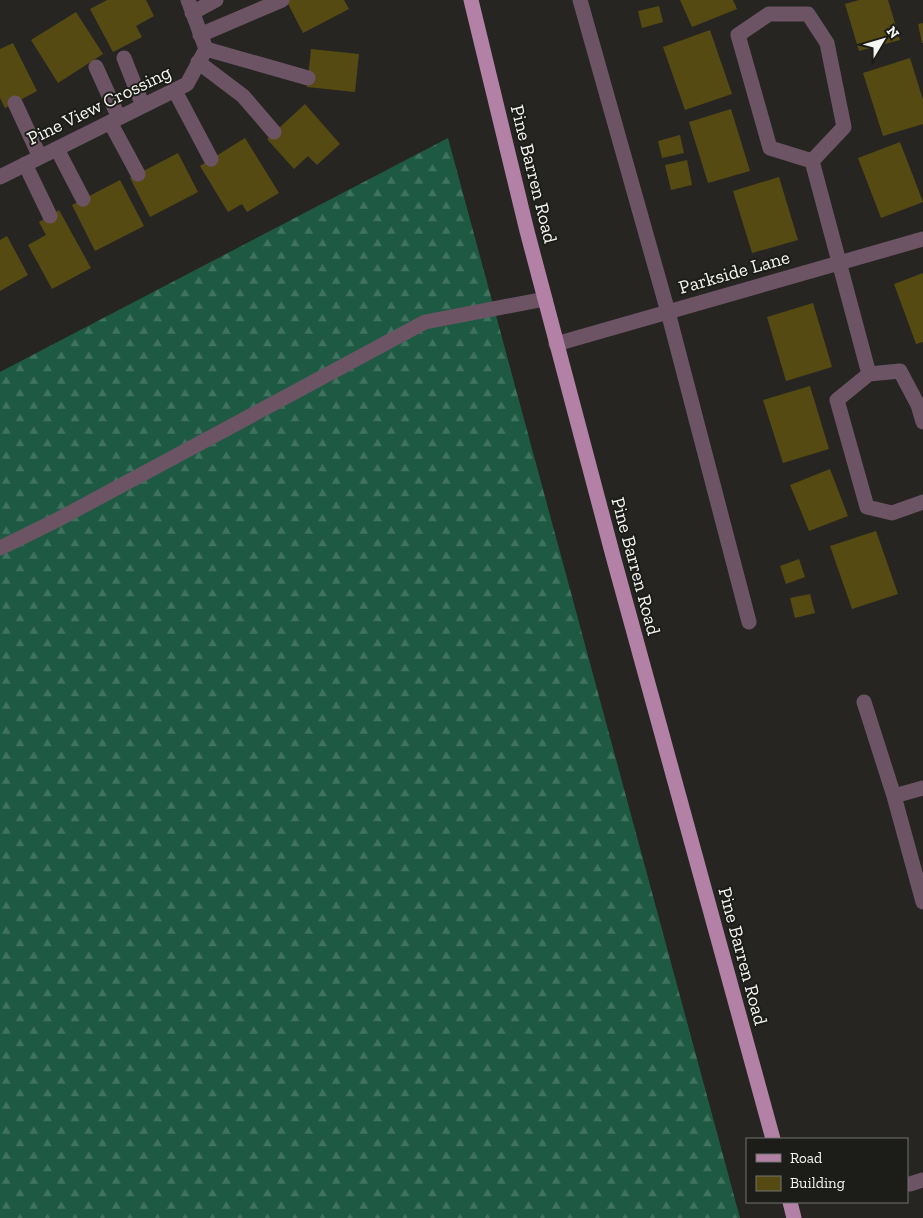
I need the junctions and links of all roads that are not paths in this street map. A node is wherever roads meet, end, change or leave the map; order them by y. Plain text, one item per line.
1 (216, 0) edge
2 (282, 0) edge
3 (471, 0) edge
4 (580, 0) edge
5 (190, 6) edge
6 (201, 49) junction
7 (124, 58) dead end
8 (96, 67) dead end
9 (308, 78) dead end
10 (175, 90) junction
11 (15, 103) dead end
12 (143, 106) junction
13 (114, 120) junction
14 (274, 132) dead end
15 (57, 149) junction
16 (40, 157) junction
17 (211, 159) dead end
18 (812, 161) junction
19 (25, 164) junction
20 (138, 174) dead end
21 (0, 177) edge
22 (82, 199) dead end
23 (50, 216) dead end
24 (923, 240) edge
25 (840, 263) junction
26 (545, 299) junction
27 (668, 312) junction
28 (556, 344) junction
29 (869, 374) junction
30 (923, 422) edge
31 (923, 502) edge
32 (0, 548) edge
33 (750, 622) dead end
34 (864, 702) dead end
35 (923, 788) edge
36 (894, 796) junction
37 (923, 902) edge
38 (773, 1138) edge
39 (790, 1203) edge
40 (794, 1218) edge

1 - 5 street
2 - 6 street
3 - 26 main road, Pine Barren Road
4 - 27 street
5 - 6 street
6 - 9 street
6 - 10 street, Pine View Crossing
6 - 14 street
7 - 12 street
8 - 13 street
10 - 12 street, Pine View Crossing
10 - 17 street
11 - 16 street
12 - 13 street, Pine View Crossing
13 - 15 street, Pine View Crossing
13 - 20 street
15 - 16 street, Pine View Crossing
15 - 22 street
16 - 19 street, Pine View Crossing
18 - 18 street
18 - 25 street
19 - 21 street, Pine View Crossing
19 - 23 street
24 - 25 street, Parkside Lane
25 - 27 street, Parkside Lane
25 - 29 street
26 - 28 main road, Pine Barren Road
26 - 32 street
27 - 28 street, Parkside Lane
27 - 33 street
28 - 38 main road, Pine Barren Road
29 - 30 street
29 - 31 street
34 - 36 street
35 - 36 street
36 - 37 street
39 - 40 main road

